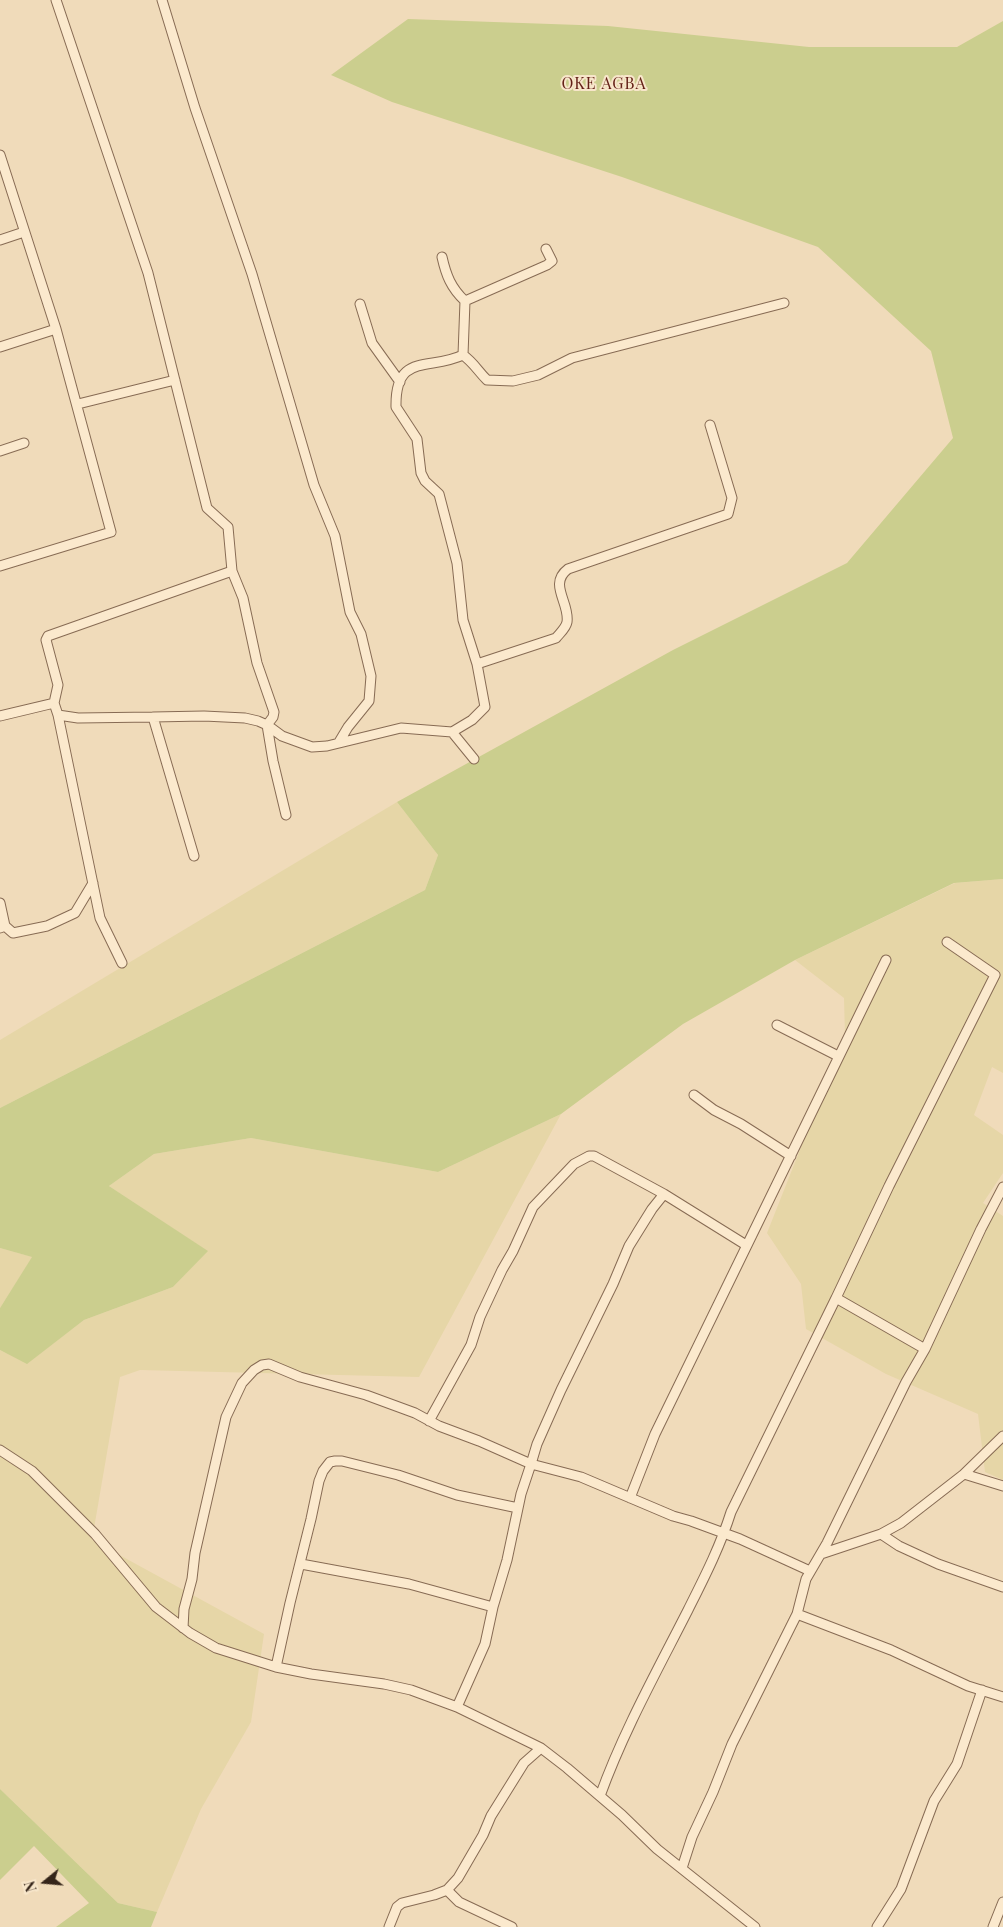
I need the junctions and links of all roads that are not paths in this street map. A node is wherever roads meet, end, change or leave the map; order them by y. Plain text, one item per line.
1 (56, 0) edge
2 (162, 0) edge
3 (0, 155) edge
4 (24, 232) junction
5 (0, 240) edge
6 (546, 249) dead end
7 (442, 257) dead end
8 (465, 301) junction
9 (784, 303) dead end
10 (360, 304) dead end
11 (56, 329) junction
12 (0, 347) edge
13 (463, 354) junction
14 (176, 380) junction
15 (400, 382) junction
16 (78, 404) junction
17 (710, 425) dead end
18 (24, 443) dead end
19 (0, 451) edge
20 (0, 566) edge
21 (232, 571) junction
22 (476, 664) junction
23 (54, 704) junction
24 (58, 715) junction
25 (0, 716) edge
26 (153, 717) junction
27 (267, 725) junction
28 (452, 732) junction
29 (340, 742) junction
30 (474, 759) dead end
31 (286, 815) dead end
32 (194, 856) dead end
33 (93, 883) junction
34 (0, 903) edge
35 (3, 927) edge
36 (946, 942) dead end
37 (886, 960) dead end
38 (122, 963) dead end
39 (999, 977) edge
40 (777, 1025) dead end
41 (838, 1056) junction
42 (694, 1095) dead end
43 (790, 1156) junction
44 (1003, 1187) edge
45 (664, 1194) junction
46 (746, 1246) junction
47 (836, 1298) junction
48 (925, 1348) junction
49 (430, 1421) junction
50 (1003, 1436) edge
51 (0, 1450) edge
52 (531, 1464) junction
53 (964, 1474) junction
54 (1003, 1486) edge
55 (630, 1498) junction
56 (518, 1508) junction
57 (725, 1533) junction
58 (880, 1534) junction
59 (821, 1554) junction
60 (301, 1564) junction
61 (810, 1571) junction
62 (1003, 1588) edge
63 (493, 1607) junction
64 (797, 1614) junction
65 (183, 1628) junction
66 (276, 1667) junction
67 (982, 1690) junction
68 (1003, 1697) edge
69 (457, 1708) junction
70 (541, 1748) junction
71 (600, 1796) junction
72 (682, 1868) junction
73 (447, 1890) junction
74 (1003, 1902) edge
75 (389, 1927) edge
76 (512, 1927) edge
77 (755, 1927) edge
78 (877, 1927) edge
79 (993, 1927) edge

1 - 14 street
2 - 29 street
3 - 4 street
4 - 5 street
4 - 11 street
6 - 8 street
7 - 8 street
8 - 13 street
9 - 13 street
10 - 15 street
11 - 12 street
11 - 16 street
13 - 15 street
14 - 16 street
14 - 21 street
15 - 22 street
16 - 20 street
17 - 22 street
18 - 19 street
21 - 23 street
21 - 27 street
22 - 28 street
23 - 24 street
23 - 25 street
24 - 26 street
24 - 33 street
26 - 27 street
26 - 32 street
27 - 29 street
27 - 31 street
28 - 29 street
28 - 30 street
33 - 35 street
33 - 38 street
34 - 35 street
36 - 39 street
37 - 41 street
39 - 47 street
40 - 41 street
41 - 43 street
42 - 43 street
43 - 46 street
44 - 48 street
45 - 46 street
45 - 49 street
45 - 52 street
46 - 55 street
47 - 48 street
47 - 57 street
48 - 59 street
49 - 52 street
49 - 65 street
50 - 53 street
51 - 65 street
52 - 55 street
52 - 56 street
53 - 54 street
53 - 58 street
55 - 57 street
56 - 60 street
56 - 63 street
57 - 61 street
57 - 71 street
58 - 59 street
58 - 62 street
59 - 61 street
60 - 63 street
60 - 66 street
61 - 64 street
63 - 69 street
64 - 67 street
64 - 72 street
65 - 66 street
66 - 69 street
67 - 68 street
67 - 78 street
69 - 70 street
70 - 71 street
70 - 73 street
71 - 72 street
72 - 77 street
73 - 75 street
73 - 76 street
74 - 79 street

